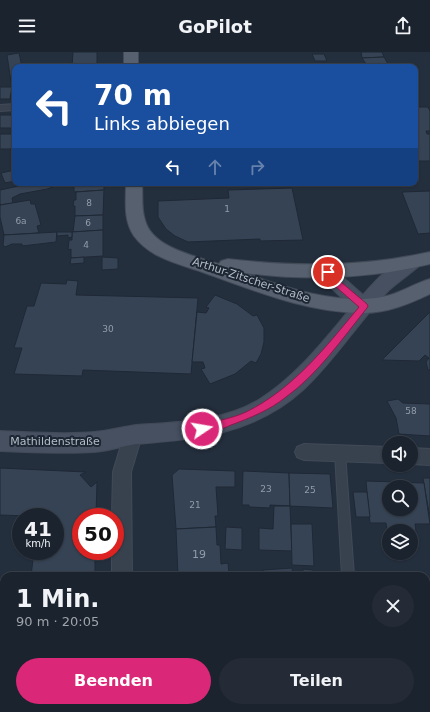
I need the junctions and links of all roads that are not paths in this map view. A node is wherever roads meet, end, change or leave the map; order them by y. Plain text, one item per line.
1 (131, 52) edge
2 (131, 64) edge
3 (12, 107) edge
4 (0, 108) edge
5 (134, 186) edge
6 (430, 258) edge
7 (187, 260) junction
8 (411, 263) junction
9 (328, 272) junction
10 (430, 286) edge
11 (364, 306) junction
12 (0, 426) edge
13 (133, 435) junction
14 (0, 441) edge
15 (304, 452) dead end
16 (340, 453) junction
17 (382, 455) edge
18 (418, 456) edge
19 (430, 457) edge
20 (122, 572) edge
21 (348, 572) edge

1 - 2 main road
3 - 4 street
5 - 7 main road, Arthur-Zitscher-Straße
6 - 8 main road, Arthur-Zitscher-Straße
7 - 9 main road, Arthur-Zitscher-Straße
7 - 11 main road, Arthur-Zitscher-Straße
8 - 9 main road, Arthur-Zitscher-Straße
8 - 11 main road, Mathildenstraße
9 - 11 main road
10 - 11 main road, Arthur-Zitscher-Straße
11 - 13 main road, Mathildenstraße
12 - 13 main road, Mathildenstraße
13 - 14 main road, Mathildenstraße
13 - 20 street
15 - 16 street
16 - 17 street
16 - 21 lane
18 - 19 street

